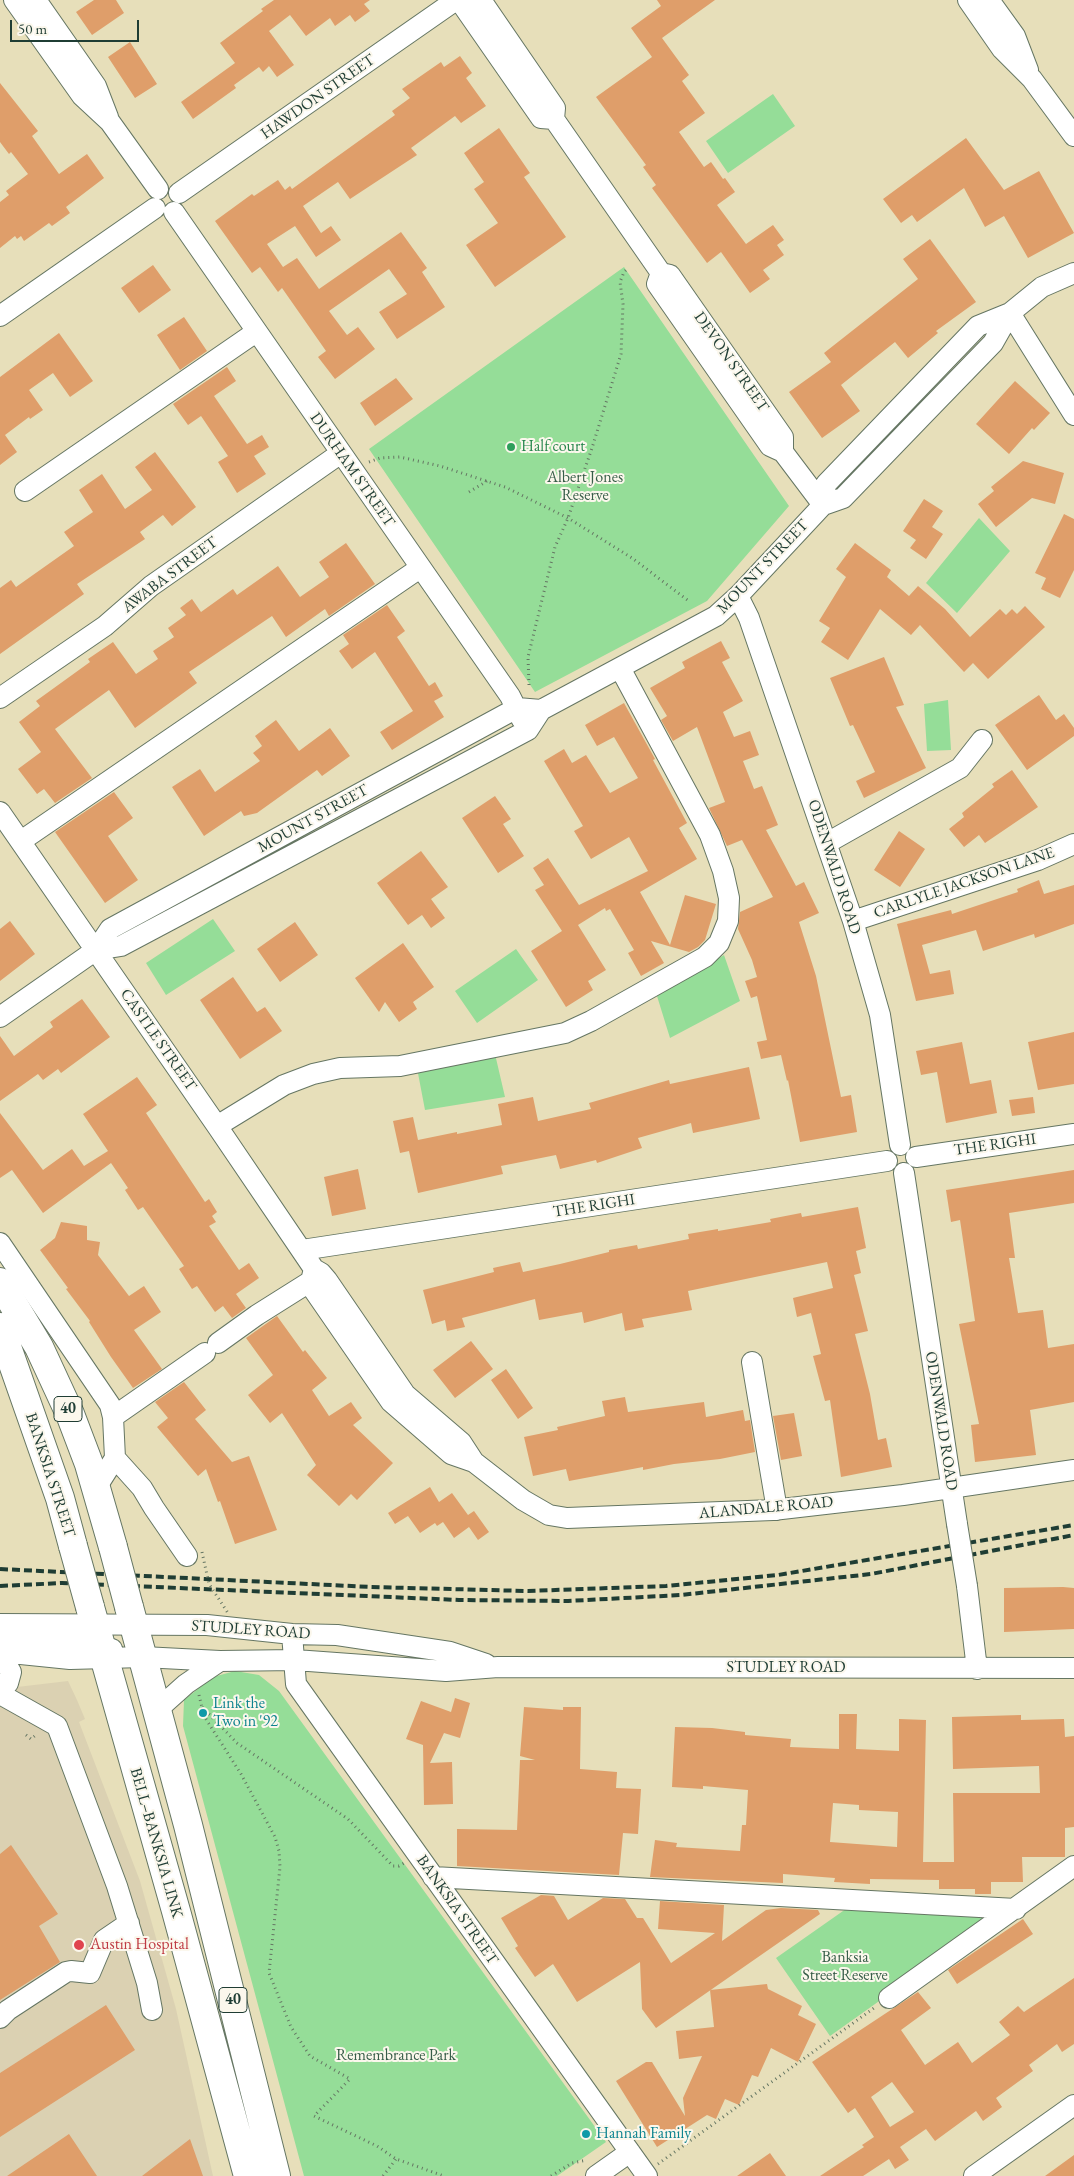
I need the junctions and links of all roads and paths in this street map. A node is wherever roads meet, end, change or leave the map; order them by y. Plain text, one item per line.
1 (14, 0) edge
2 (36, 0) edge
3 (458, 0) edge
4 (481, 0) edge
5 (968, 0) edge
6 (989, 0) edge
7 (1032, 79) junction
8 (554, 118) junction
9 (110, 122) junction
10 (1074, 136) edge
11 (167, 201) junction
12 (628, 268) dead end
13 (1074, 273) edge
14 (1010, 313) junction
15 (0, 316) edge
16 (256, 332) junction
17 (1074, 415) edge
18 (341, 453) junction
19 (354, 472) junction
20 (487, 481) junction
21 (24, 491) dead end
22 (470, 492) dead end
23 (823, 505) junction
24 (568, 518) junction
25 (420, 568) junction
26 (738, 596) junction
27 (690, 602) dead end
28 (620, 668) junction
29 (528, 685) dead end
30 (0, 698) edge
31 (517, 708) junction
32 (541, 710) junction
33 (528, 730) junction
34 (982, 740) dead end
35 (0, 812) edge
36 (21, 841) junction
37 (827, 842) junction
38 (1074, 844) edge
39 (853, 921) junction
40 (96, 950) junction
41 (0, 1017) edge
42 (217, 1126) junction
43 (1074, 1134) edge
44 (906, 1158) junction
45 (0, 1243) edge
46 (302, 1250) junction
47 (312, 1275) junction
48 (0, 1282) edge
49 (0, 1327) edge
50 (752, 1362) dead end
51 (0, 1369) edge
52 (22, 1388) junction
53 (113, 1417) junction
54 (114, 1458) junction
55 (474, 1462) joint
56 (1074, 1470) edge
57 (96, 1488) junction
58 (951, 1488) junction
59 (777, 1510) junction
60 (195, 1554) joint
61 (228, 1613) dead end
62 (132, 1616) junction
63 (0, 1624) edge
64 (98, 1634) junction
65 (292, 1634) junction
66 (0, 1638) edge
67 (0, 1652) edge
68 (143, 1657) junction
69 (295, 1660) junction
70 (220, 1661) junction
71 (498, 1667) junction
72 (1074, 1668) edge
73 (977, 1669) junction
74 (186, 1684) junction
75 (0, 1693) edge
76 (202, 1706) junction
77 (0, 1709) edge
78 (157, 1710) junction
79 (57, 1726) junction
80 (417, 1854) junction
81 (1074, 1866) edge
82 (433, 1877) junction
83 (1016, 1909) junction
84 (129, 1922) junction
85 (889, 1998) joint
86 (152, 2010) dead end
87 (0, 2018) edge
88 (1074, 2105) edge
89 (630, 2152) junction
90 (396, 2159) junction
91 (600, 2173) edge
92 (646, 2174) edge
93 (248, 2176) edge
94 (276, 2176) edge
95 (383, 2176) edge
96 (444, 2176) edge
97 (551, 2176) edge
98 (974, 2176) edge

1 - 9 street, DURHAM STREET
2 - 9 street, DURHAM STREET
3 - 8 street
3 - 11 street, HAWDON STREET
4 - 8 street, DEVON STREET
5 - 7 street
6 - 7 street
7 - 10 street
8 - 23 street, DEVON STREET
9 - 11 street, DURHAM STREET
11 - 15 street, HAWDON STREET
11 - 16 street, DURHAM STREET
12 - 24 path
13 - 14 street, MOUNT STREET
14 - 17 street
14 - 23 street, MOUNT STREET
16 - 18 street, DURHAM STREET
16 - 21 street
18 - 19 street, DURHAM STREET
18 - 30 street, AWABA STREET
19 - 20 path
19 - 25 street, DURHAM STREET
20 - 22 path
20 - 24 path
23 - 26 street, MOUNT STREET
24 - 27 path
24 - 29 path
25 - 31 street, DURHAM STREET
25 - 36 street
26 - 28 street, MOUNT STREET
26 - 37 street, ODENWALD ROAD
28 - 32 street, MOUNT STREET
28 - 42 street
31 - 32 street
31 - 33 street, DURHAM STREET
31 - 40 street, MOUNT STREET
32 - 33 street, MOUNT STREET
33 - 40 street, MOUNT STREET
34 - 37 street
35 - 36 street, CASTLE STREET
36 - 40 street, CASTLE STREET
37 - 39 street, ODENWALD ROAD
38 - 39 street, CARLYLE JACKSON LANE
39 - 44 street, ODENWALD ROAD
40 - 41 street, MOUNT STREET
40 - 42 street, CASTLE STREET
42 - 46 street, CASTLE STREET
43 - 44 street, THE RIGHI
44 - 46 street, THE RIGHI
44 - 58 street, ODENWALD ROAD
45 - 53 street
46 - 47 street, CASTLE STREET
47 - 53 street
47 - 55 street, CASTLE STREET
48 - 57 highway, 40
49 - 52 highway, BANKSIA STREET / 40
50 - 59 street
51 - 52 street
52 - 64 highway, BANKSIA STREET / 40, bridge
53 - 54 street
54 - 57 street
54 - 60 street
55 - 59 street, ALANDALE ROAD
56 - 58 street, ALANDALE ROAD
57 - 62 highway, 40, bridge
58 - 59 street, ALANDALE ROAD
58 - 73 street, ODENWALD ROAD, bridge
60 - 61 path, bridge
62 - 64 street, STUDLEY ROAD
62 - 65 street, STUDLEY ROAD
62 - 68 highway, BELL–BANKSIA LINK / 40
63 - 64 street, STUDLEY ROAD
64 - 66 street
64 - 67 street, STUDLEY ROAD
64 - 68 street, STUDLEY ROAD
64 - 93 highway, BELL–BANKSIA LINK / 40
65 - 69 street, BANKSIA STREET
65 - 71 street, STUDLEY ROAD
67 - 75 street
68 - 70 street, STUDLEY ROAD
68 - 78 highway, BELL–BANKSIA LINK / 40
69 - 70 street, STUDLEY ROAD
69 - 71 street, STUDLEY ROAD
69 - 80 street, BANKSIA STREET
70 - 74 street
71 - 73 street, STUDLEY ROAD
72 - 73 street, STUDLEY ROAD
74 - 76 path
74 - 78 street
75 - 79 street
76 - 80 path
76 - 90 path
77 - 79 street
78 - 94 highway, BELL–BANKSIA LINK / 40
79 - 84 street
80 - 82 street, BANKSIA STREET
81 - 83 street
82 - 83 street
82 - 89 street, BANKSIA STREET
83 - 85 street
84 - 86 street
84 - 87 street
85 - 92 path
88 - 98 street
89 - 91 street
89 - 92 street, BANKSIA STREET
90 - 95 path
90 - 96 path
91 - 97 path

